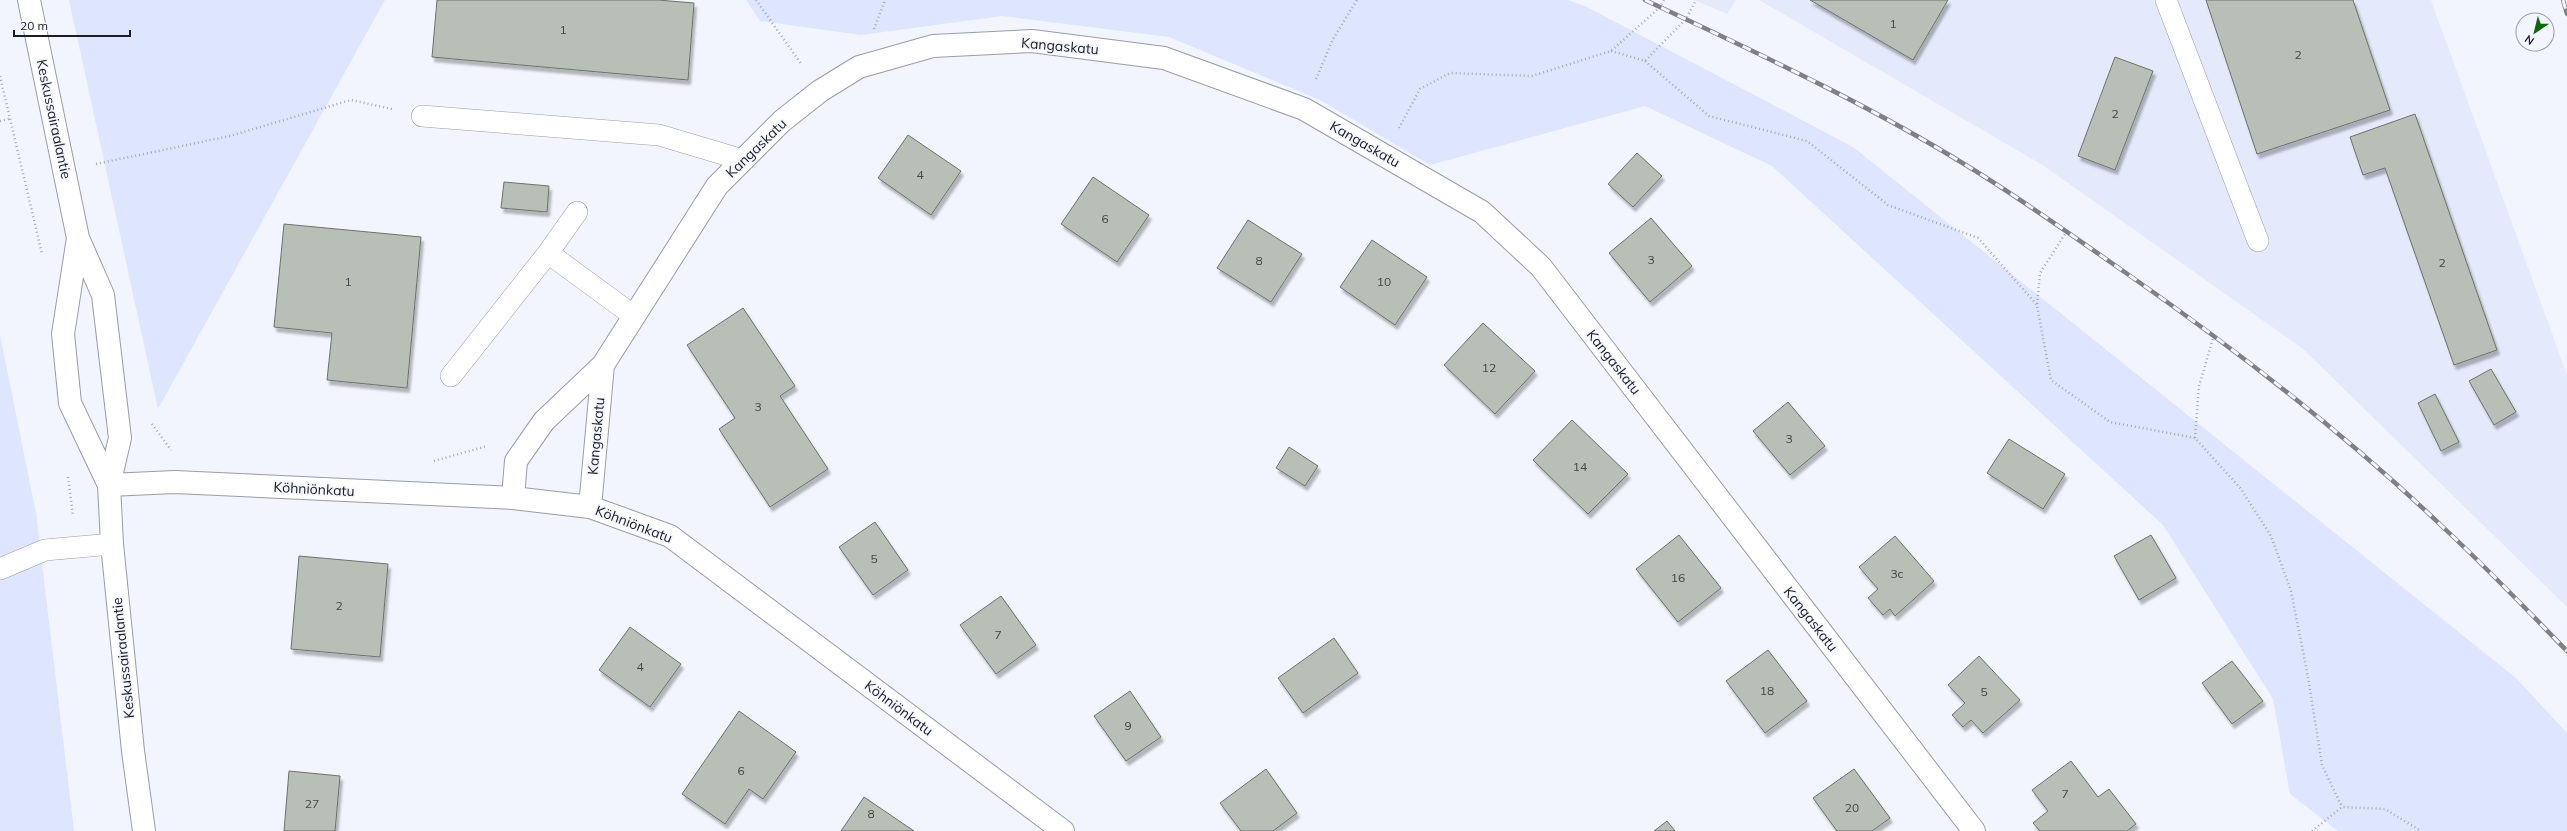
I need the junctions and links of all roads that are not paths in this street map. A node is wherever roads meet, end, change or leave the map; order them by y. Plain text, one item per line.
1 (29, 0) edge
2 (2166, 0) edge
3 (422, 116) road end
4 (743, 160) junction
5 (577, 212) dead end
6 (78, 238) junction
7 (2258, 241) dead end
8 (548, 253) junction
9 (634, 316) junction
10 (603, 365) junction
11 (451, 376) dead end
12 (109, 485) junction
13 (513, 498) junction
14 (590, 507) junction
15 (112, 544) junction
16 (0, 568) edge
17 (144, 831) edge
18 (1063, 831) edge
19 (1974, 831) edge

1 - 6 street, Keskussairaalantie
2 - 7 lane
3 - 4 lane
4 - 9 street, Kangaskatu
4 - 19 street, Kangaskatu
5 - 8 lane
6 - 12 street, Keskussairaalantie
6 - 12 street, Keskussairaalantie
8 - 9 lane
8 - 11 lane
9 - 10 street, Kangaskatu
10 - 13 street, Kangaskatu
10 - 14 street, Kangaskatu
12 - 13 street, Köhniönkatu
12 - 15 street, Keskussairaalantie
13 - 14 street, Köhniönkatu
14 - 18 street, Köhniönkatu
15 - 16 lane
15 - 17 street, Keskussairaalantie

